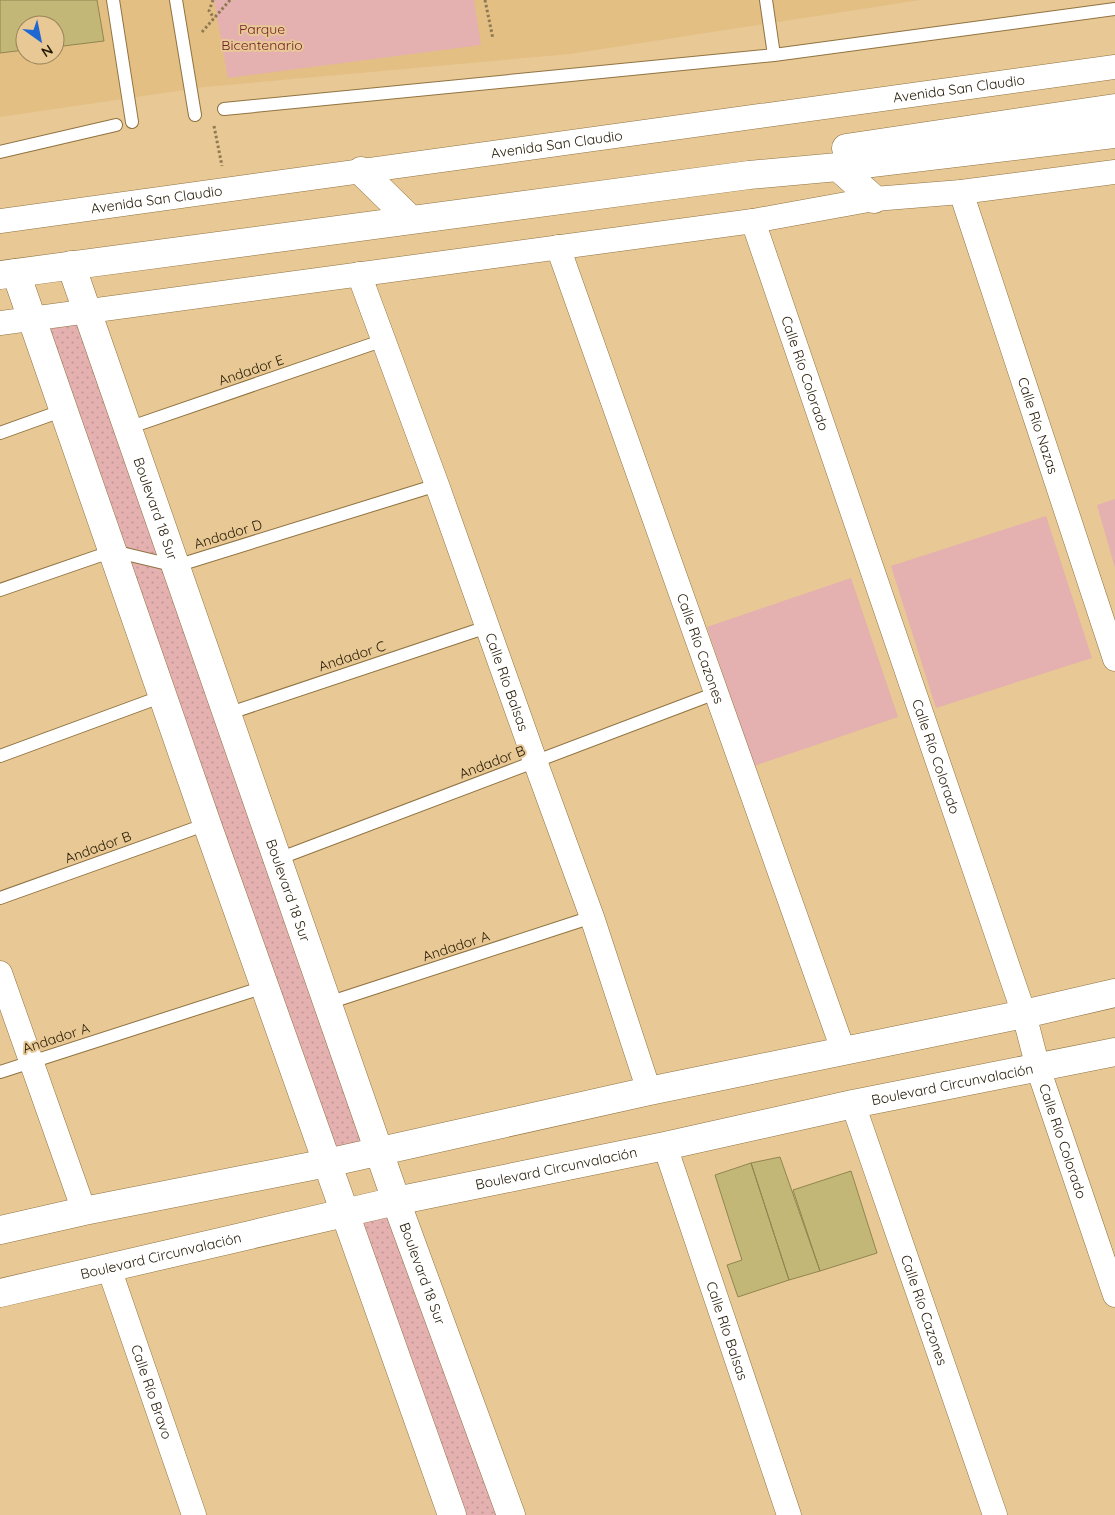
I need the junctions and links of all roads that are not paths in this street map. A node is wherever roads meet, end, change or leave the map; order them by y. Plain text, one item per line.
1 (114, 0) edge
2 (176, 0) edge
3 (766, 0) edge
4 (1115, 9) edge
5 (774, 55) junction
6 (1115, 67) edge
7 (1115, 108) edge
8 (224, 109) dead end
9 (194, 114) dead end
10 (132, 122) dead end
11 (116, 125) dead end
12 (1115, 134) edge
13 (0, 152) edge
14 (838, 167) junction
15 (361, 171) junction
16 (1115, 172) edge
17 (748, 175) junction
18 (962, 192) junction
19 (874, 200) junction
20 (410, 219) junction
21 (753, 220) junction
22 (0, 221) edge
23 (558, 247) junction
24 (71, 266) junction
25 (8, 274) edge
26 (359, 274) junction
27 (87, 311) junction
28 (32, 319) junction
29 (0, 323) edge
30 (384, 340) junction
31 (64, 410) junction
32 (128, 428) junction
33 (0, 433) edge
34 (437, 485) junction
35 (113, 552) junction
36 (176, 566) junction
37 (0, 590) edge
38 (487, 627) junction
39 (1115, 659) edge
40 (716, 693) junction
41 (163, 696) junction
42 (227, 714) junction
43 (0, 756) edge
44 (535, 761) junction
45 (207, 824) junction
46 (278, 860) junction
47 (0, 898) edge
48 (592, 917) junction
49 (0, 973) edge
50 (264, 987) junction
51 (1115, 993) edge
52 (328, 1003) junction
53 (1024, 1014) junction
54 (843, 1050) junction
55 (1115, 1052) edge
56 (31, 1062) junction
57 (1038, 1068) junction
58 (0, 1072) edge
59 (649, 1091) junction
60 (854, 1104) junction
61 (665, 1146) junction
62 (379, 1152) junction
63 (327, 1164) junction
64 (396, 1201) junction
65 (84, 1211) junction
66 (345, 1213) junction
67 (0, 1230) edge
68 (110, 1268) junction
69 (0, 1293) edge
70 (1115, 1296) edge
71 (194, 1515) edge
72 (452, 1515) edge
73 (511, 1515) edge
74 (788, 1515) edge
75 (995, 1515) edge

1 - 10 lane
2 - 9 lane
3 - 5 lane
4 - 5 lane
5 - 8 lane
6 - 15 street, Avenida San Claudio
7 - 17 street
11 - 13 lane
12 - 14 street
14 - 17 street
14 - 19 street
15 - 20 street
15 - 22 street, Avenida San Claudio
16 - 18 street
17 - 20 street
18 - 19 street
18 - 39 street, Calle Río Nazas
19 - 21 street
20 - 24 street
21 - 23 street
21 - 53 street, Calle Río Colorado
23 - 26 street
23 - 40 street, Calle Río Cazones
24 - 25 street
24 - 27 street, Boulevard 18 Sur
25 - 28 street
26 - 27 street
26 - 30 street, Calle Río Balsas
27 - 28 street
27 - 32 street, Boulevard 18 Sur
28 - 29 street
28 - 31 street
30 - 32 lane, Andador E
30 - 34 street, Calle Río Balsas
31 - 33 lane
31 - 35 street
32 - 36 street, Boulevard 18 Sur
34 - 36 lane, Andador D
34 - 38 street, Calle Río Balsas
35 - 36 lane, Andador D
35 - 37 lane
35 - 41 street
36 - 42 street, Boulevard 18 Sur
38 - 42 lane, Andador C
38 - 44 street, Calle Río Balsas
40 - 44 lane, Andador B
40 - 54 street, Calle Río Cazones
41 - 43 lane
41 - 45 street
42 - 46 street, Boulevard 18 Sur
44 - 46 lane, Andador B
44 - 48 street, Calle Río Balsas
45 - 47 lane, Andador B
45 - 50 street
46 - 52 street, Boulevard 18 Sur
48 - 52 lane, Andador A
48 - 59 street, Calle Río Balsas
49 - 56 street
50 - 56 lane, Andador A
50 - 63 street
51 - 53 street
52 - 62 street, Boulevard 18 Sur
53 - 54 street
53 - 57 street, Calle Río Colorado
54 - 59 street
55 - 57 street, Boulevard Circunvalación
56 - 58 lane, Andador A
56 - 65 street
57 - 60 street, Boulevard Circunvalación
57 - 70 street, Calle Río Colorado
59 - 62 street
60 - 61 street, Boulevard Circunvalación
60 - 75 street, Calle Río Cazones
61 - 64 street, Boulevard Circunvalación
61 - 74 street, Calle Río Balsas
62 - 63 street
62 - 64 street, Boulevard 18 Sur
63 - 65 street
63 - 66 street
64 - 66 street, Boulevard Circunvalación
64 - 73 street, Boulevard 18 Sur
65 - 67 street
66 - 68 street, Boulevard Circunvalación
66 - 72 street
68 - 69 street, Boulevard Circunvalación
68 - 71 street, Calle Río Bravo

